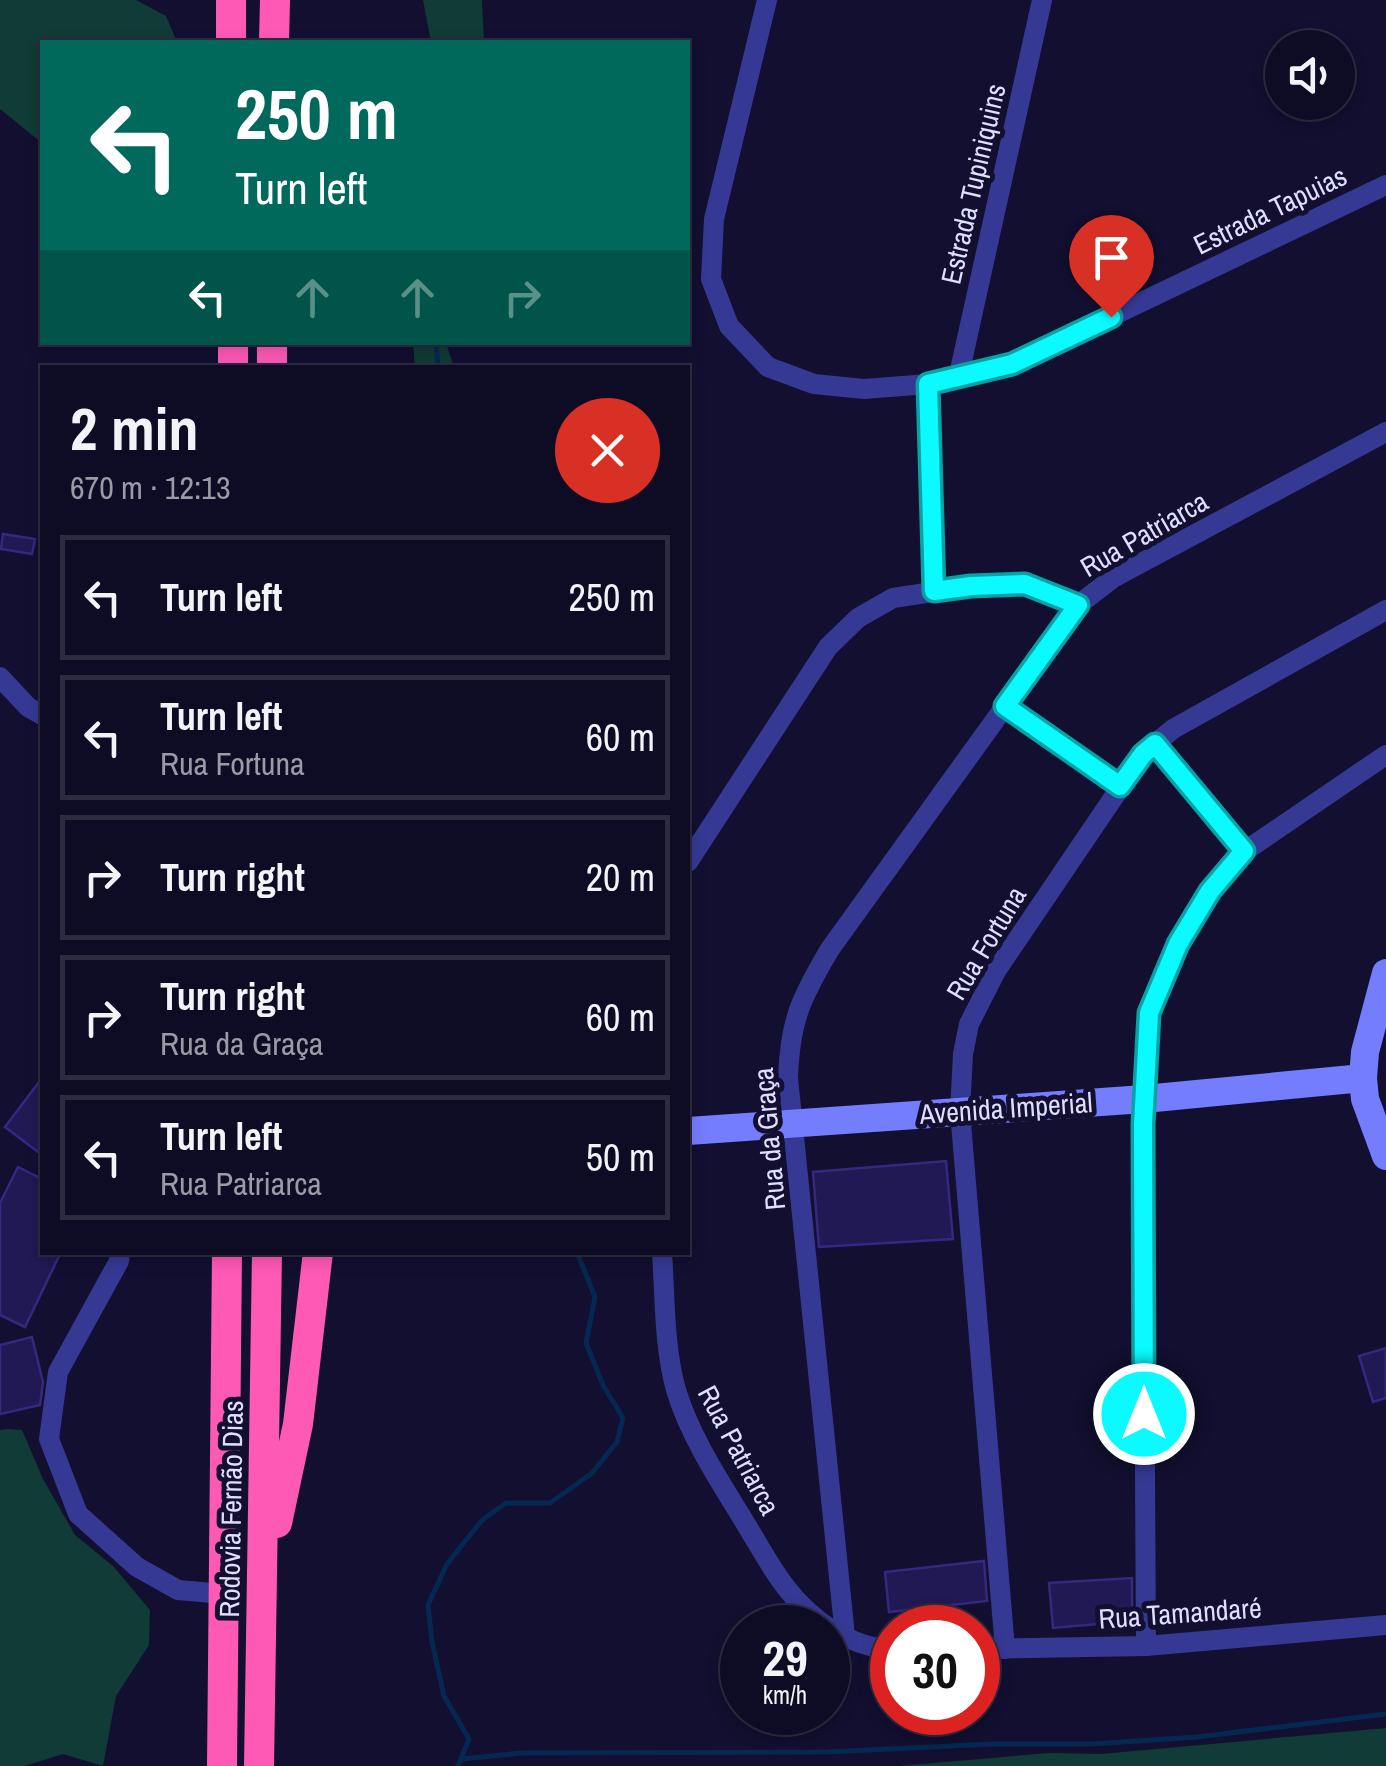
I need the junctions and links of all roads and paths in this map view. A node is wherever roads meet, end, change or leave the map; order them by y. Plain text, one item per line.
1 (231, 0) edge
2 (274, 0) edge
3 (767, 0) edge
4 (1042, 0) edge
5 (231, 40) edge
6 (274, 40) edge
7 (1386, 185) edge
8 (958, 379) junction
9 (928, 384) junction
10 (1386, 432) edge
11 (934, 591) junction
12 (1078, 605) junction
13 (1386, 610) edge
14 (0, 677) edge
15 (1005, 706) junction
16 (40, 714) edge
17 (1155, 744) junction
18 (1386, 755) edge
19 (1120, 786) junction
20 (1244, 851) junction
21 (690, 859) edge
22 (1386, 973) edge
23 (1363, 1078) junction
24 (1144, 1098) junction
25 (960, 1111) junction
26 (793, 1123) junction
27 (690, 1131) edge
28 (1386, 1156) edge
29 (120, 1255) edge
30 (227, 1255) edge
31 (267, 1255) edge
32 (318, 1255) edge
33 (662, 1255) edge
34 (263, 1590) junction
35 (224, 1594) junction
36 (802, 1605) edge
37 (842, 1605) edge
38 (1386, 1625) edge
39 (1146, 1646) junction
40 (1000, 1650) edge
41 (1005, 1650) junction
42 (222, 1766) edge
43 (259, 1766) edge

1 - 5 highway
2 - 6 highway
3 - 9 street, Estrada Tapuias
4 - 8 street, Estrada Tupiniquins
7 - 8 street, Estrada Tapuias
8 - 9 street, Estrada Tapuias
9 - 11 street
10 - 12 street, Rua Patriarca
11 - 12 street, Rua Patriarca
11 - 21 street, Rua Patriarca
12 - 15 street, Rua da Graça
13 - 17 street, Rua Fortuna
14 - 16 street
15 - 19 lane
15 - 26 street, Rua da Graça
17 - 19 street, Rua Fortuna
17 - 20 lane
18 - 20 street
19 - 25 street, Rua Fortuna
20 - 24 street
22 - 23 main road
23 - 24 main road, Avenida Imperial
23 - 28 main road
24 - 25 main road, Avenida Imperial
24 - 39 street
25 - 26 main road, Avenida Imperial
25 - 41 street, Rua Fortuna
26 - 27 main road, Avenida Imperial
26 - 37 street, Rua da Graça
29 - 35 street
30 - 35 highway, Rodovia Fernão Dias
31 - 34 highway, Rodovia Fernão Dias
32 - 34 highway
33 - 36 street, Rua Patriarca
34 - 43 highway, Rodovia Fernão Dias
35 - 42 highway, Rodovia Fernão Dias
38 - 39 street, Rua Tamandaré
39 - 41 street, Rua Tamandaré
40 - 41 street, Rua Tamandaré

